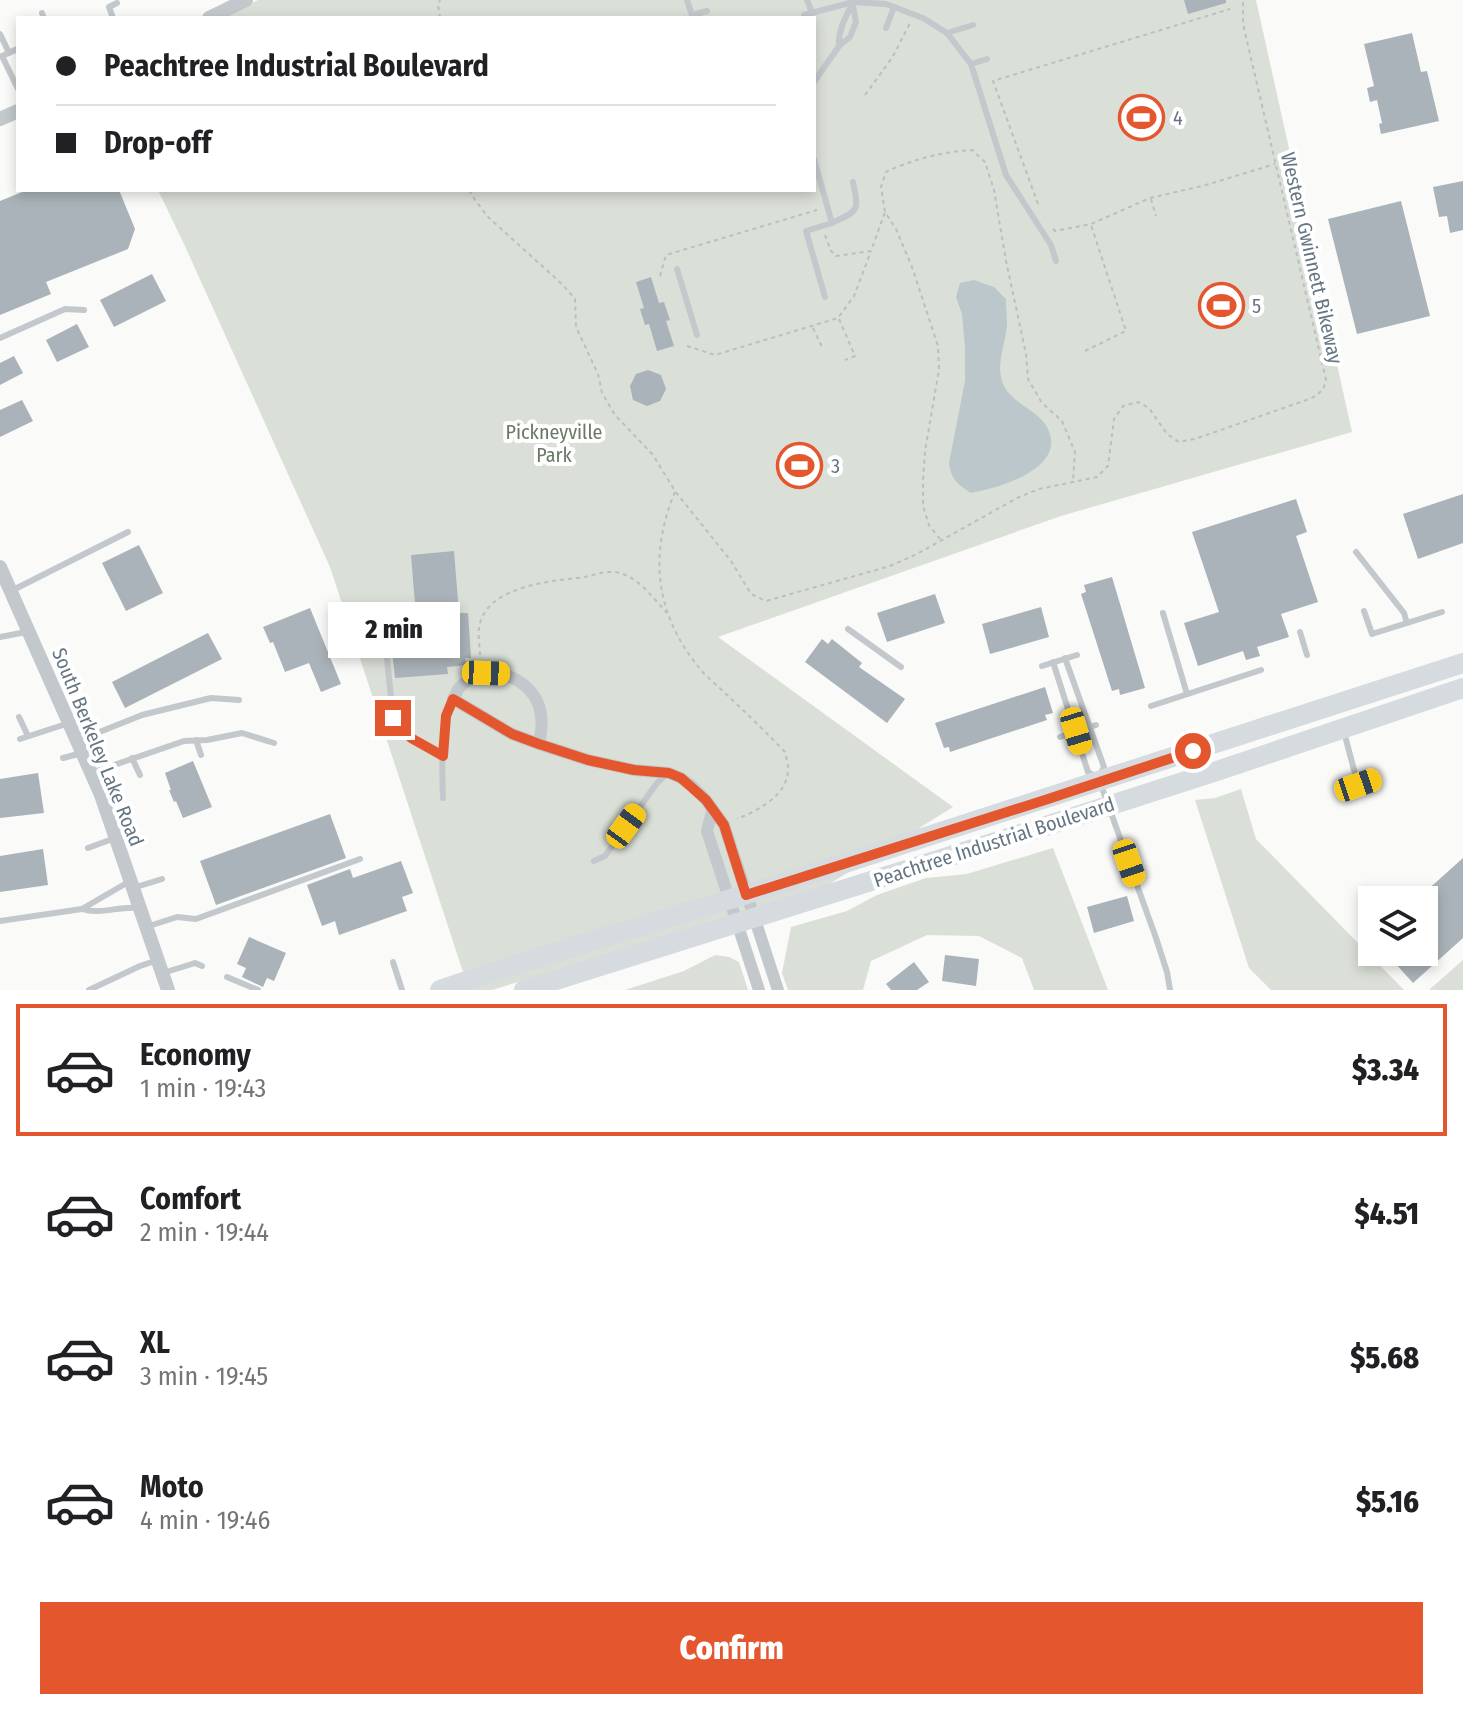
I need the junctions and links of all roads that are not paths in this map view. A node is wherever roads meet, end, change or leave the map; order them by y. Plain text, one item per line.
1 (246, 0) edge
2 (687, 0) edge
3 (807, 0) edge
4 (853, 1) edge
5 (117, 3) dead end
6 (108, 4) edge
7 (894, 7) junction
8 (707, 11) dead end
9 (213, 16) edge
10 (692, 16) edge
11 (973, 25) dead end
12 (886, 28) dead end
13 (947, 33) junction
14 (0, 34) edge
15 (839, 46) junction
16 (16, 50) edge
17 (6, 54) junction
18 (987, 59) dead end
19 (971, 64) junction
20 (816, 79) edge
21 (16, 83) edge
22 (816, 166) edge
23 (853, 182) dead end
24 (832, 223) junction
25 (1056, 261) dead end
26 (677, 269) dead end
27 (825, 297) dead end
28 (84, 310) dead end
29 (697, 335) dead end
30 (0, 338) edge
31 (128, 532) dead end
32 (1356, 552) dead end
33 (0, 567) edge
34 (11, 591) junction
35 (1364, 611) dead end
36 (1442, 612) dead end
37 (1163, 613) dead end
38 (1407, 623) junction
39 (384, 628) dead end
40 (848, 629) dead end
41 (30, 631) junction
42 (1300, 632) dead end
43 (0, 637) edge
44 (1077, 655) dead end
45 (1307, 655) dead end
46 (1065, 658) junction
47 (1053, 662) junction
48 (1463, 663) edge
49 (1042, 666) dead end
50 (901, 667) dead end
51 (1261, 670) dead end
52 (1463, 688) edge
53 (1187, 694) junction
54 (453, 699) junction
55 (239, 700) dead end
56 (1151, 706) dead end
57 (19, 717) dead end
58 (69, 723) junction
59 (1092, 726) junction
60 (1343, 728) junction
61 (1076, 731) junction
62 (28, 736) junction
63 (1060, 737) dead end
64 (20, 739) dead end
65 (196, 740) junction
66 (274, 743) dead end
67 (539, 744) junction
68 (80, 747) junction
69 (201, 755) dead end
70 (443, 756) junction
71 (63, 758) dead end
72 (132, 758) junction
73 (91, 773) junction
74 (669, 773) junction
75 (140, 775) dead end
76 (1374, 779) dead end
77 (1099, 780) junction
78 (443, 798) dead end
79 (1109, 806) junction
80 (712, 811) junction
81 (115, 838) junction
82 (88, 848) dead end
83 (360, 859) dead end
84 (594, 861) dead end
85 (162, 879) dead end
86 (132, 885) junction
87 (737, 898) junction
88 (82, 909) junction
89 (140, 909) junction
90 (745, 920) junction
91 (0, 921) edge
92 (146, 927) junction
93 (393, 962) dead end
94 (202, 966) dead end
95 (160, 967) junction
96 (227, 977) dead end
97 (114, 980) junction
98 (89, 990) edge
99 (117, 990) edge
100 (168, 990) edge
101 (258, 990) edge
102 (402, 990) edge
103 (440, 990) edge
104 (524, 990) edge
105 (759, 990) edge
106 (778, 990) edge
107 (1170, 990) edge

1 - 9 street
2 - 10 lane
3 - 4 lane
4 - 7 lane
4 - 15 lane
4 - 15 lane
5 - 6 lane
7 - 12 lane
7 - 13 lane
8 - 10 lane
11 - 13 lane
13 - 19 lane
14 - 17 lane
15 - 20 lane
16 - 17 lane
17 - 21 lane
18 - 19 lane
19 - 25 lane
22 - 24 lane
23 - 24 lane
24 - 27 lane
26 - 29 lane
28 - 30 lane
31 - 34 lane
32 - 38 lane
33 - 34 street, South Berkeley Lake Road
34 - 41 street, South Berkeley Lake Road
35 - 38 lane
36 - 38 lane
37 - 53 lane
39 - 70 lane
40 - 50 lane
41 - 43 lane
41 - 58 street, South Berkeley Lake Road
42 - 45 lane
44 - 46 lane
46 - 47 lane
46 - 59 lane
47 - 49 lane
47 - 61 lane
48 - 77 highway, Peachtree Industrial Boulevard
51 - 53 lane
52 - 60 highway, Peachtree Industrial Boulevard
53 - 56 lane
54 - 67 street
54 - 67 street
54 - 70 lane
55 - 68 lane
57 - 62 lane
58 - 62 lane
58 - 68 street, South Berkeley Lake Road
59 - 61 lane
59 - 77 lane
60 - 76 lane
60 - 79 highway, Peachtree Industrial Boulevard
61 - 63 lane
61 - 77 lane
62 - 64 lane
65 - 66 lane
65 - 69 lane
65 - 72 lane
67 - 74 street
68 - 71 lane
68 - 73 street, South Berkeley Lake Road
70 - 78 lane
72 - 73 lane
72 - 75 lane
73 - 81 street, South Berkeley Lake Road
74 - 80 street
74 - 84 lane
77 - 79 lane
77 - 87 highway, Peachtree Industrial Boulevard
79 - 90 highway, Peachtree Industrial Boulevard
79 - 107 lane
80 - 87 street
80 - 87 street
81 - 82 lane
81 - 86 street, South Berkeley Lake Road
83 - 92 lane
85 - 86 lane
86 - 88 lane
86 - 89 street, South Berkeley Lake Road
87 - 90 street
87 - 90 street
87 - 103 highway, Peachtree Industrial Boulevard
88 - 89 lane
88 - 91 lane
89 - 92 street, South Berkeley Lake Road
90 - 104 highway, Peachtree Industrial Boulevard
90 - 105 street
90 - 106 street
92 - 95 street, South Berkeley Lake Road
93 - 102 lane
94 - 95 lane
95 - 97 lane
95 - 100 street, South Berkeley Lake Road
96 - 101 lane
97 - 98 lane
97 - 99 lane

